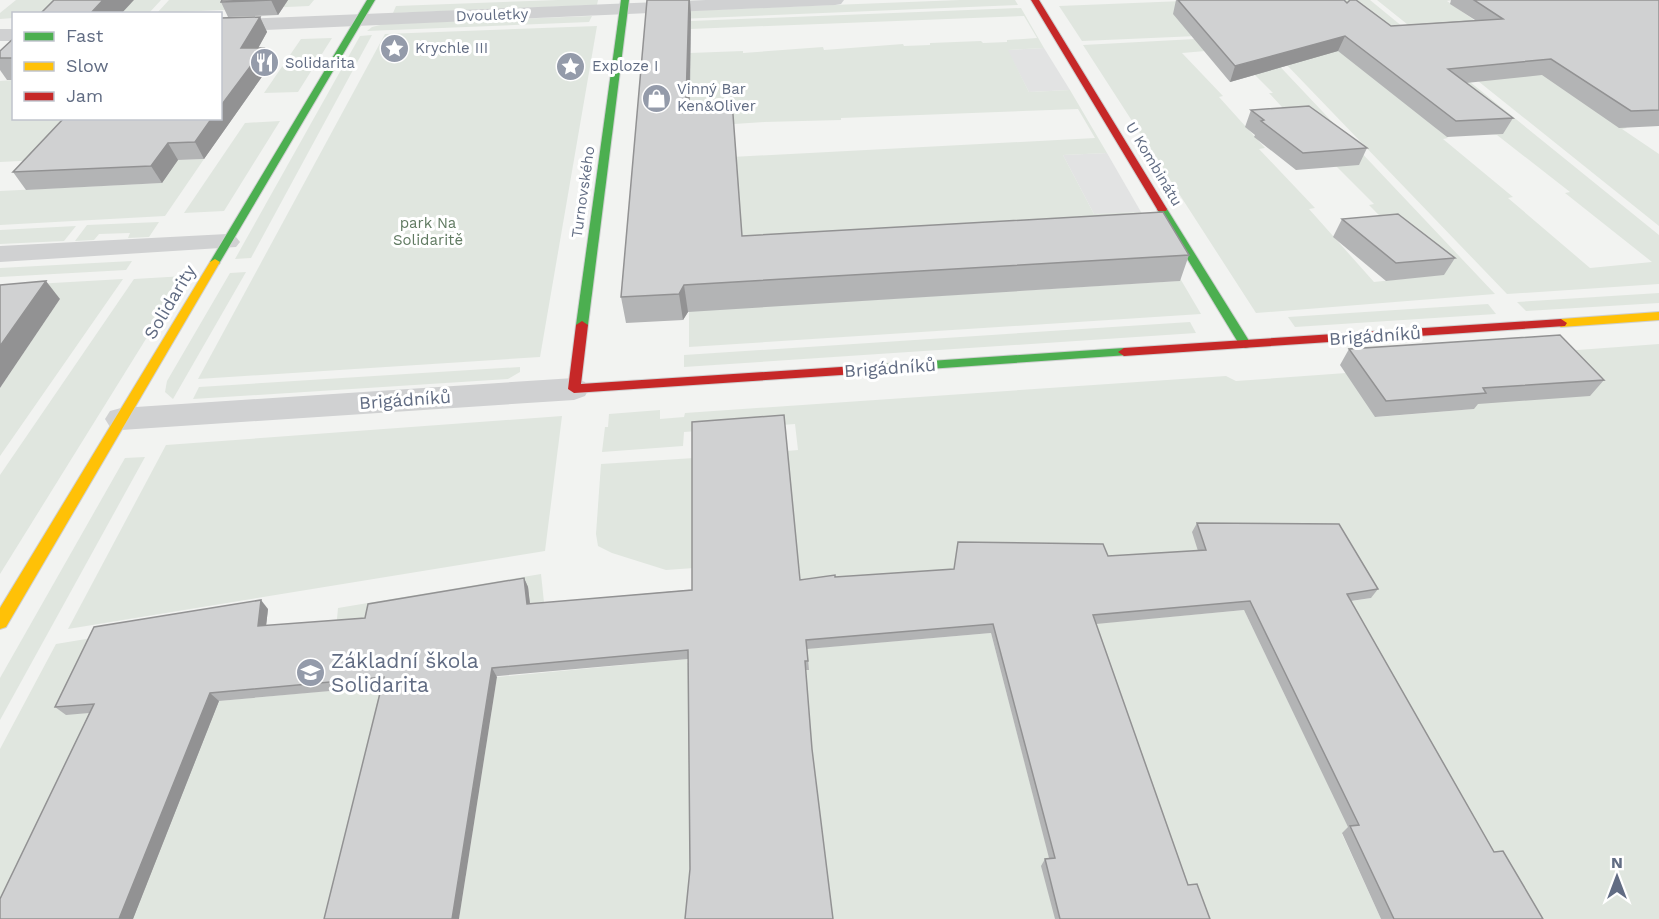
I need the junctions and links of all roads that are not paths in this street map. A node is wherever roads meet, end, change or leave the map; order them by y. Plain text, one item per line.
1 (371, 0) edge
2 (835, 0) edge
3 (1035, 0) edge
4 (625, 4) edge
5 (358, 20) junction
6 (222, 26) edge
7 (226, 242) junction
8 (0, 254) edge
9 (1659, 316) edge
10 (1245, 344) junction
11 (574, 389) junction
12 (121, 419) junction
13 (0, 622) edge

1 - 5 street, Solidarity
2 - 4 street, Dvouletky
3 - 10 street, U Kombinátu
4 - 5 street, Dvouletky
4 - 11 street, Turnovského
5 - 6 street, Dvouletky
5 - 7 street, Solidarity
7 - 8 street
7 - 12 street, Solidarity
9 - 10 street, Brigádníků
10 - 11 street, Brigádníků
11 - 12 street, Brigádníků
12 - 13 street, Solidarity

